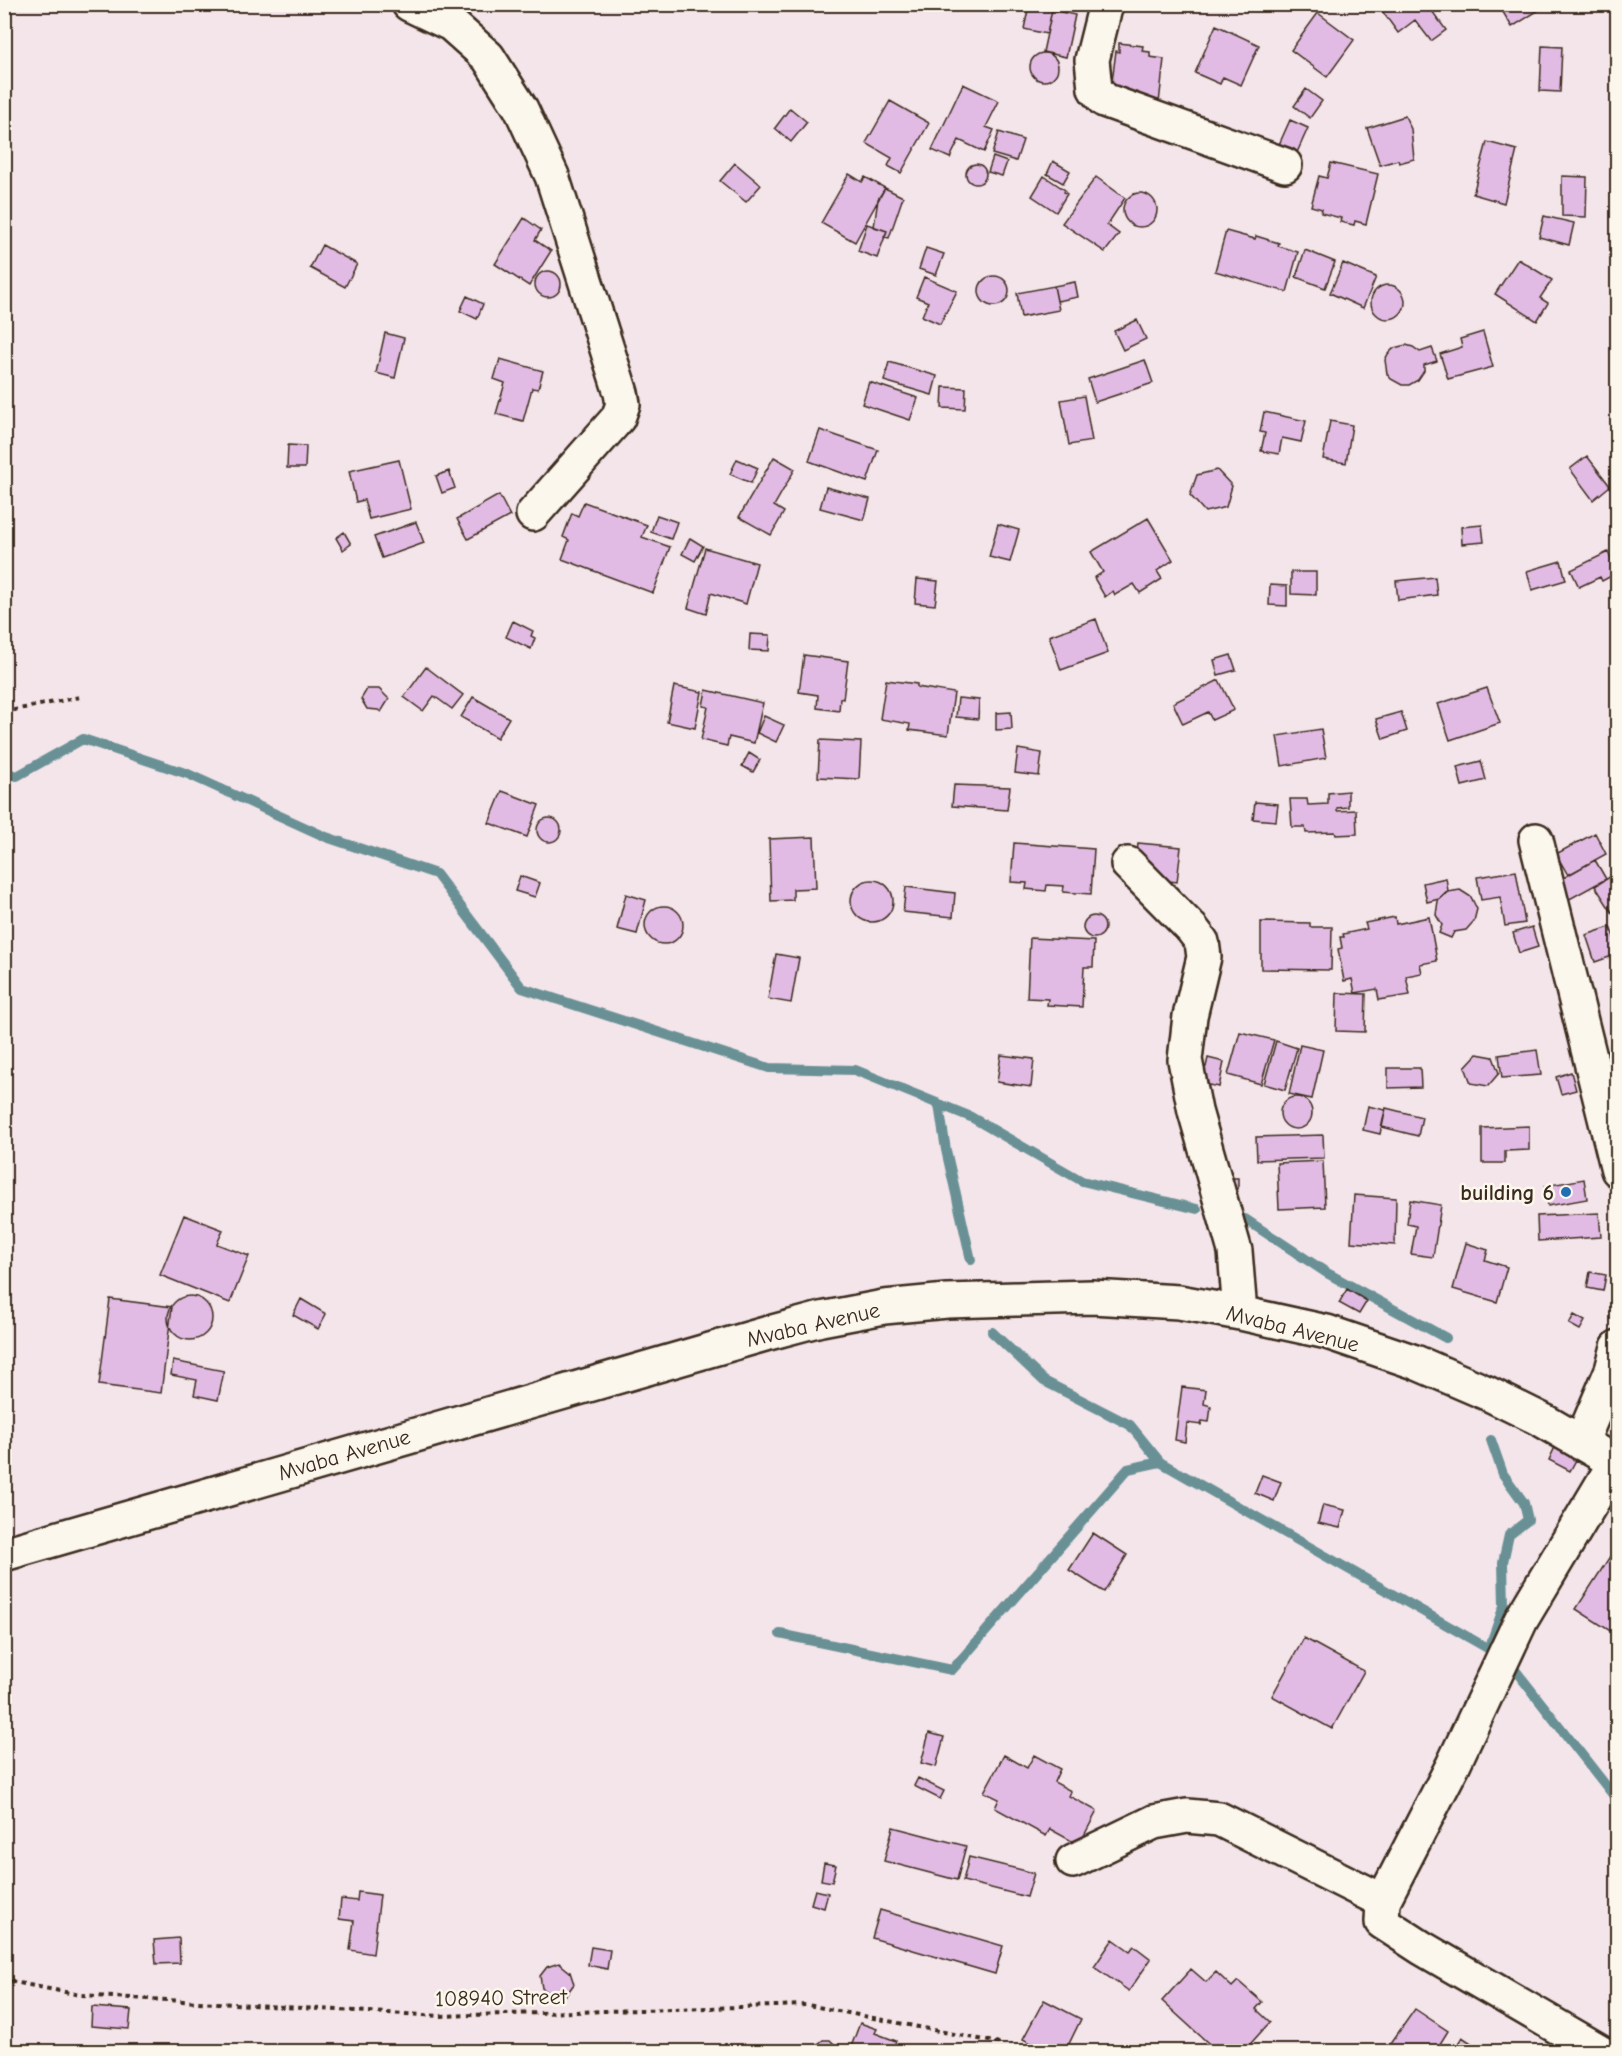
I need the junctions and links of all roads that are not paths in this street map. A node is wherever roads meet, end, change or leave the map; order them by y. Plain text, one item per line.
1 (410, 4) edge
2 (1106, 4) edge
3 (1285, 165) dead end
4 (533, 514) dead end
5 (1536, 840) dead end
6 (1128, 864) dead end
7 (1617, 1170) edge
8 (1240, 1313) junction
9 (1617, 1347) edge
10 (1581, 1443) junction
11 (1616, 1464) edge
12 (4, 1554) edge
13 (1073, 1861) dead end
14 (1383, 1901) junction
15 (1601, 2052) edge

1 - 4 street
2 - 3 street
5 - 7 street
6 - 8 street
8 - 10 street, Mvaba Avenue
8 - 12 street, Mvaba Avenue
9 - 10 street
10 - 11 street, Mvaba Avenue
11 - 14 street
13 - 14 street
14 - 15 street

